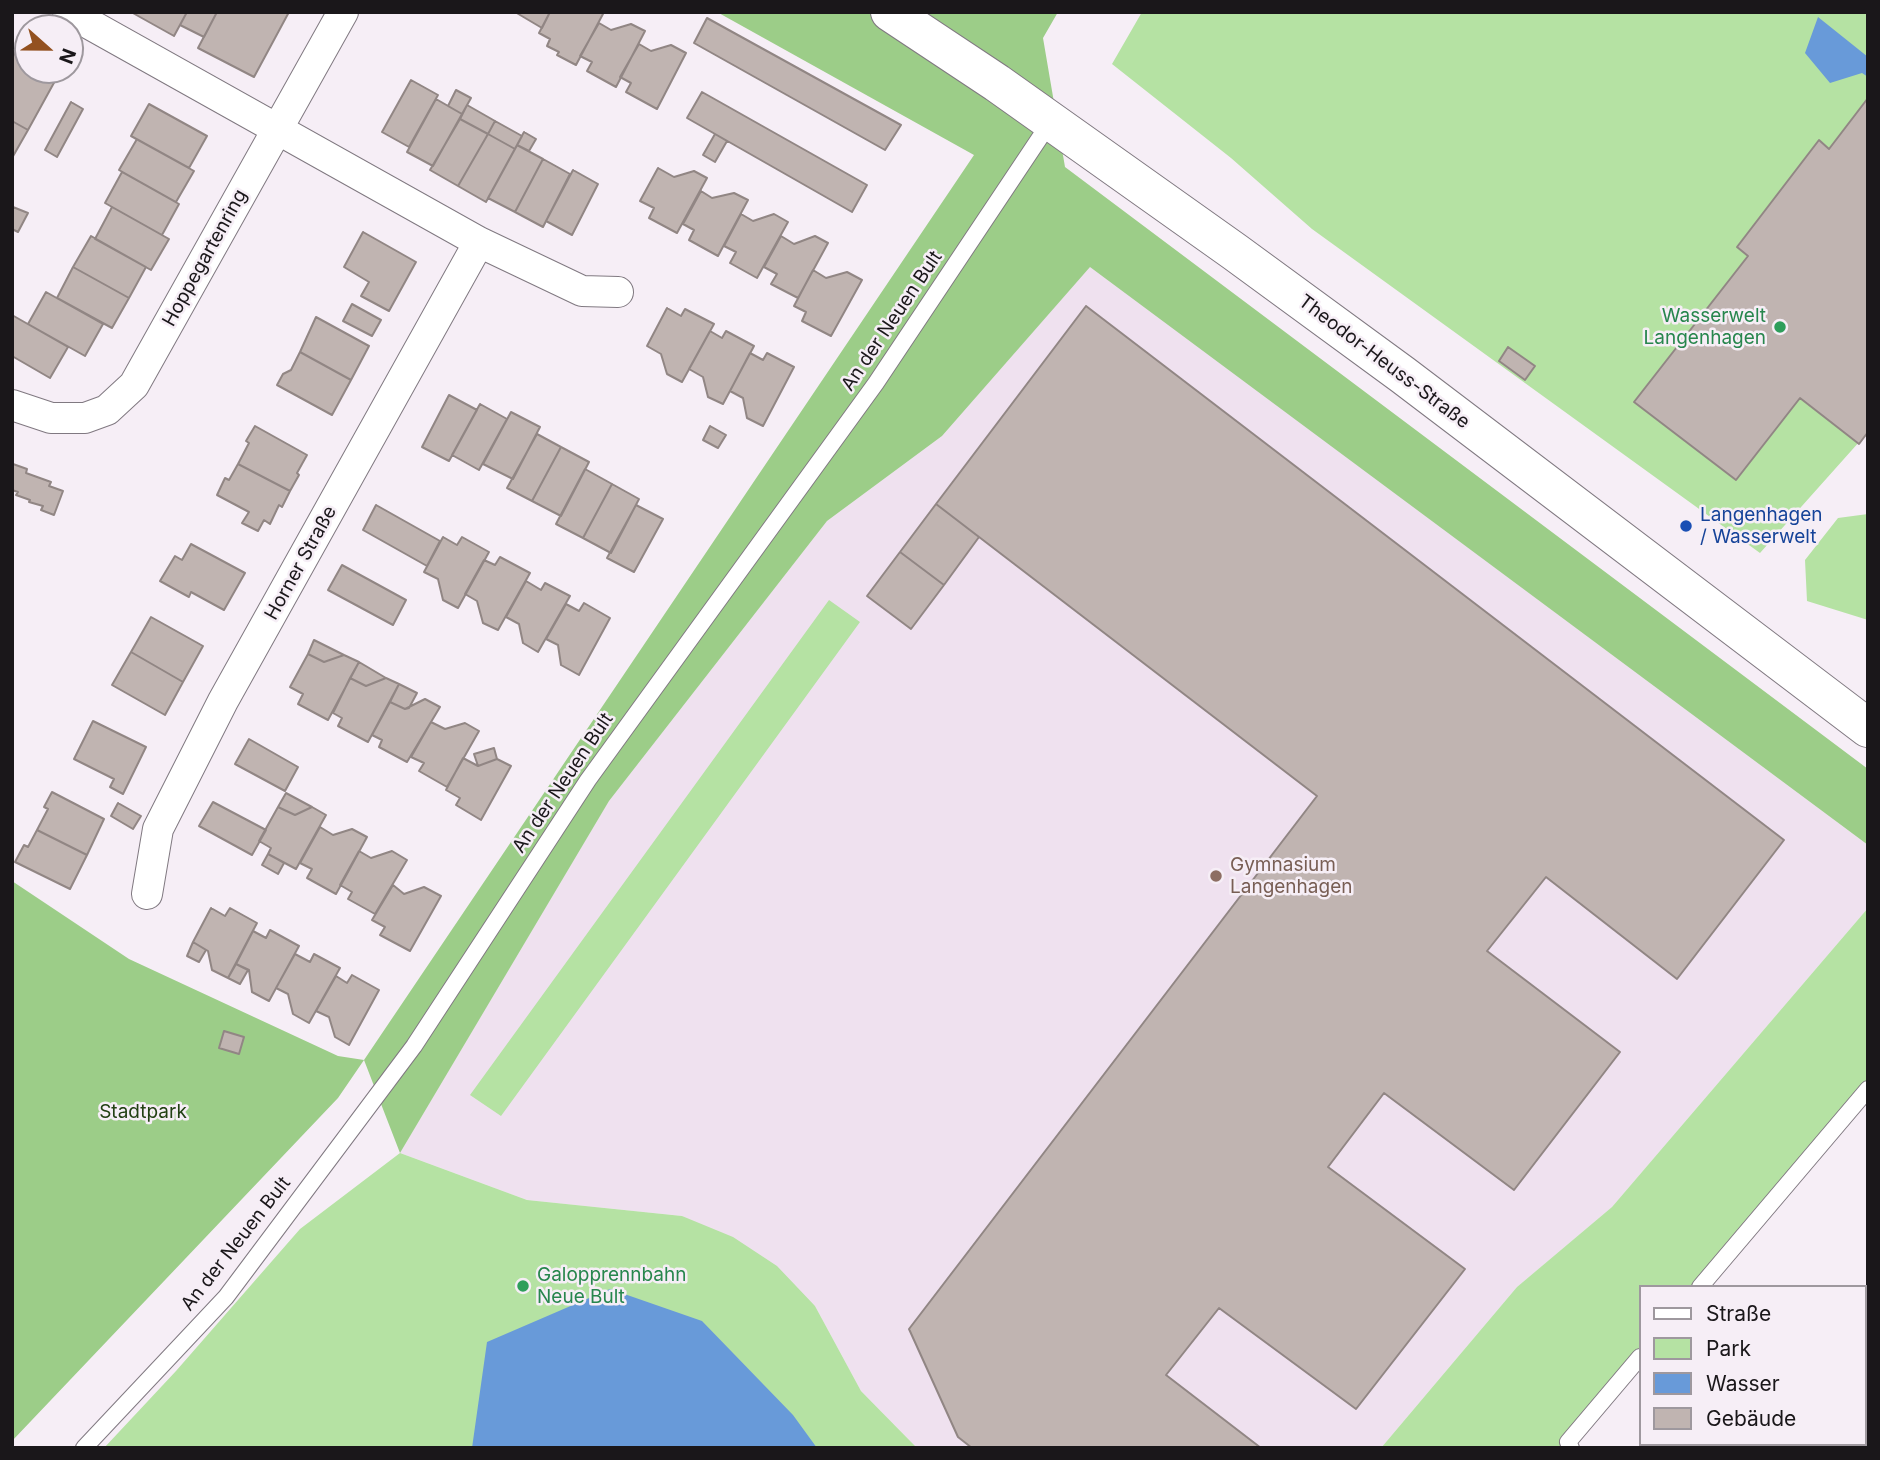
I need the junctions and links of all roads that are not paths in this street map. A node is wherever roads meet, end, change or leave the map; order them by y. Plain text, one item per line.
1 (68, 12) edge
2 (343, 12) edge
3 (890, 12) edge
4 (1051, 121) junction
5 (278, 128) junction
6 (479, 242) junction
7 (618, 292) dead end
8 (12, 405) edge
9 (1868, 728) edge
10 (147, 894) dead end
11 (1868, 1088) edge
12 (1702, 1285) edge
13 (1638, 1359) edge
14 (84, 1448) edge
15 (1571, 1448) edge

1 - 5 street
2 - 5 street, Hoppegartenring
3 - 4 street, Theodor-Heuss-Straße
4 - 9 street, Theodor-Heuss-Straße
4 - 14 lane, An der Neuen Bult
5 - 6 street
5 - 8 street, Hoppegartenring
6 - 7 street
6 - 10 street, Horner Straße
11 - 12 lane
13 - 15 lane

